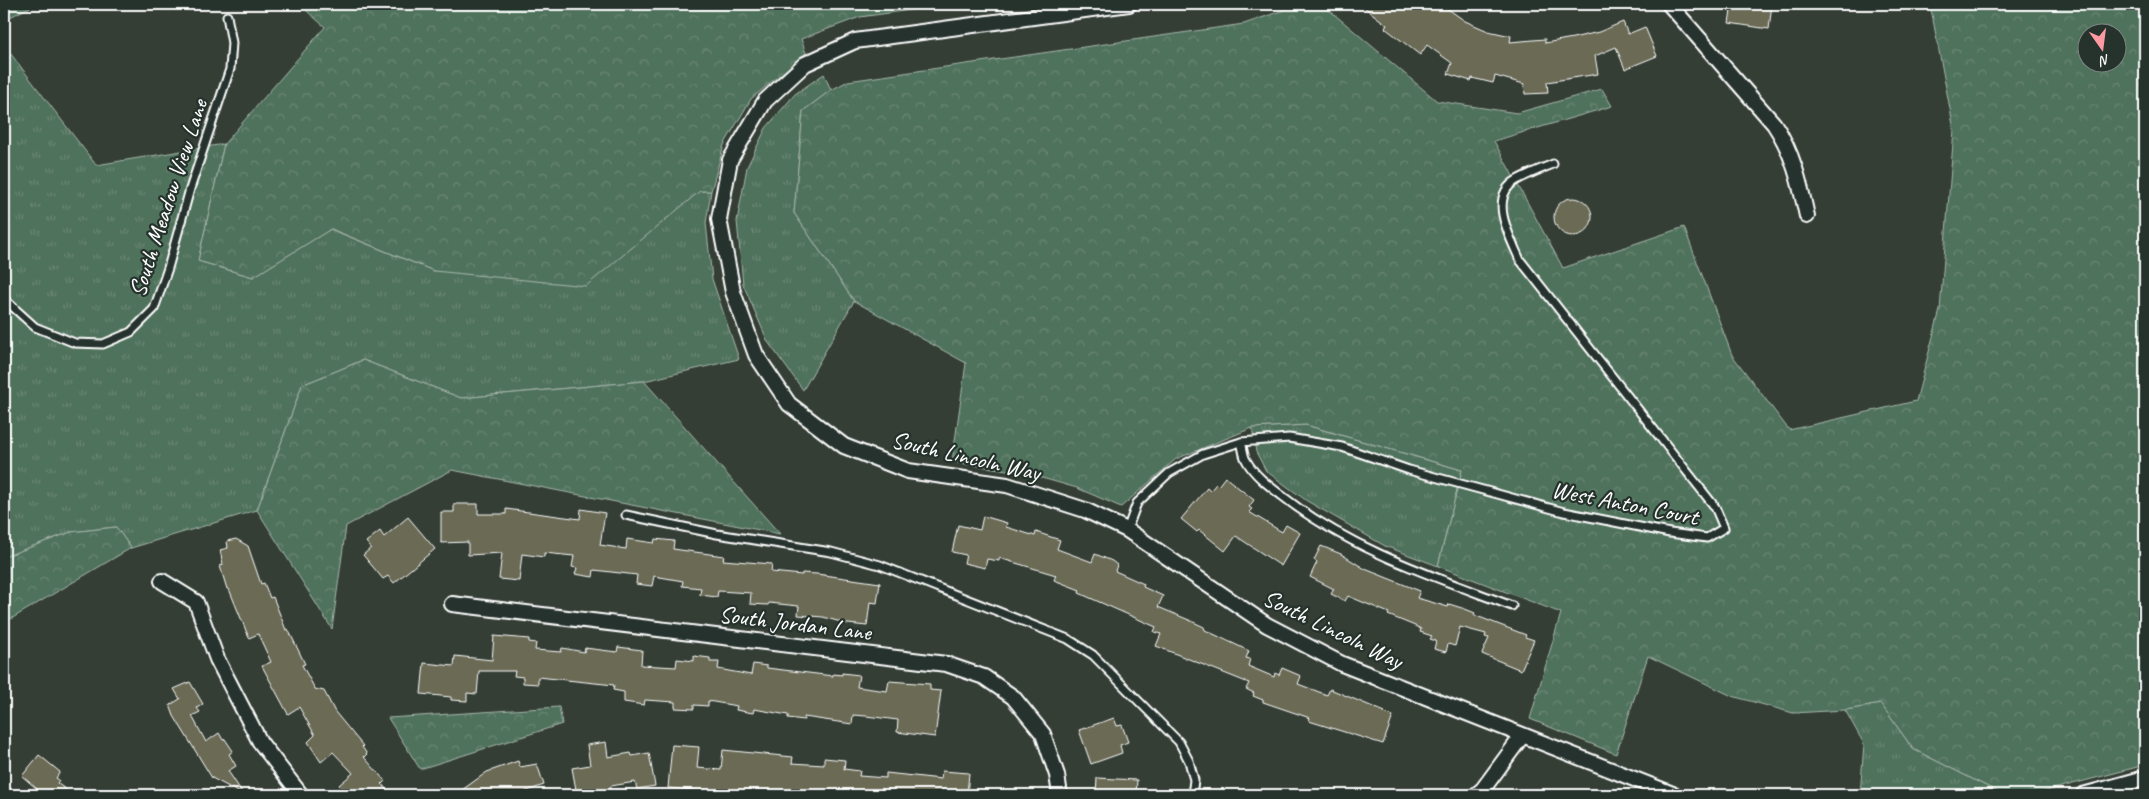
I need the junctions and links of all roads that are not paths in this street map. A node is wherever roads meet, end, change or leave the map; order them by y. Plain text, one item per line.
1 (1129, 4) edge
2 (1669, 4) edge
3 (227, 16) dead end
4 (1553, 164) dead end
5 (1807, 216) dead end
6 (4, 299) edge
7 (1241, 442) junction
8 (626, 515) dead end
9 (1127, 530) junction
10 (162, 581) dead end
11 (452, 604) dead end
12 (1512, 606) dead end
13 (1522, 736) junction
14 (2145, 778) edge
15 (301, 795) edge
16 (1060, 795) edge
17 (1192, 795) edge
18 (1476, 795) edge
19 (1675, 795) edge
20 (2083, 795) edge

1 - 9 street, South Lincoln Way
2 - 5 street
3 - 6 lane, South Meadow View Lane
4 - 7 lane, West Anton Court
7 - 9 lane, West Anton Court
7 - 12 lane
8 - 17 lane
9 - 13 street, South Lincoln Way
10 - 15 street
11 - 16 street, South Jordan Lane
13 - 18 street
13 - 19 street, South Lincoln Way
14 - 20 street

